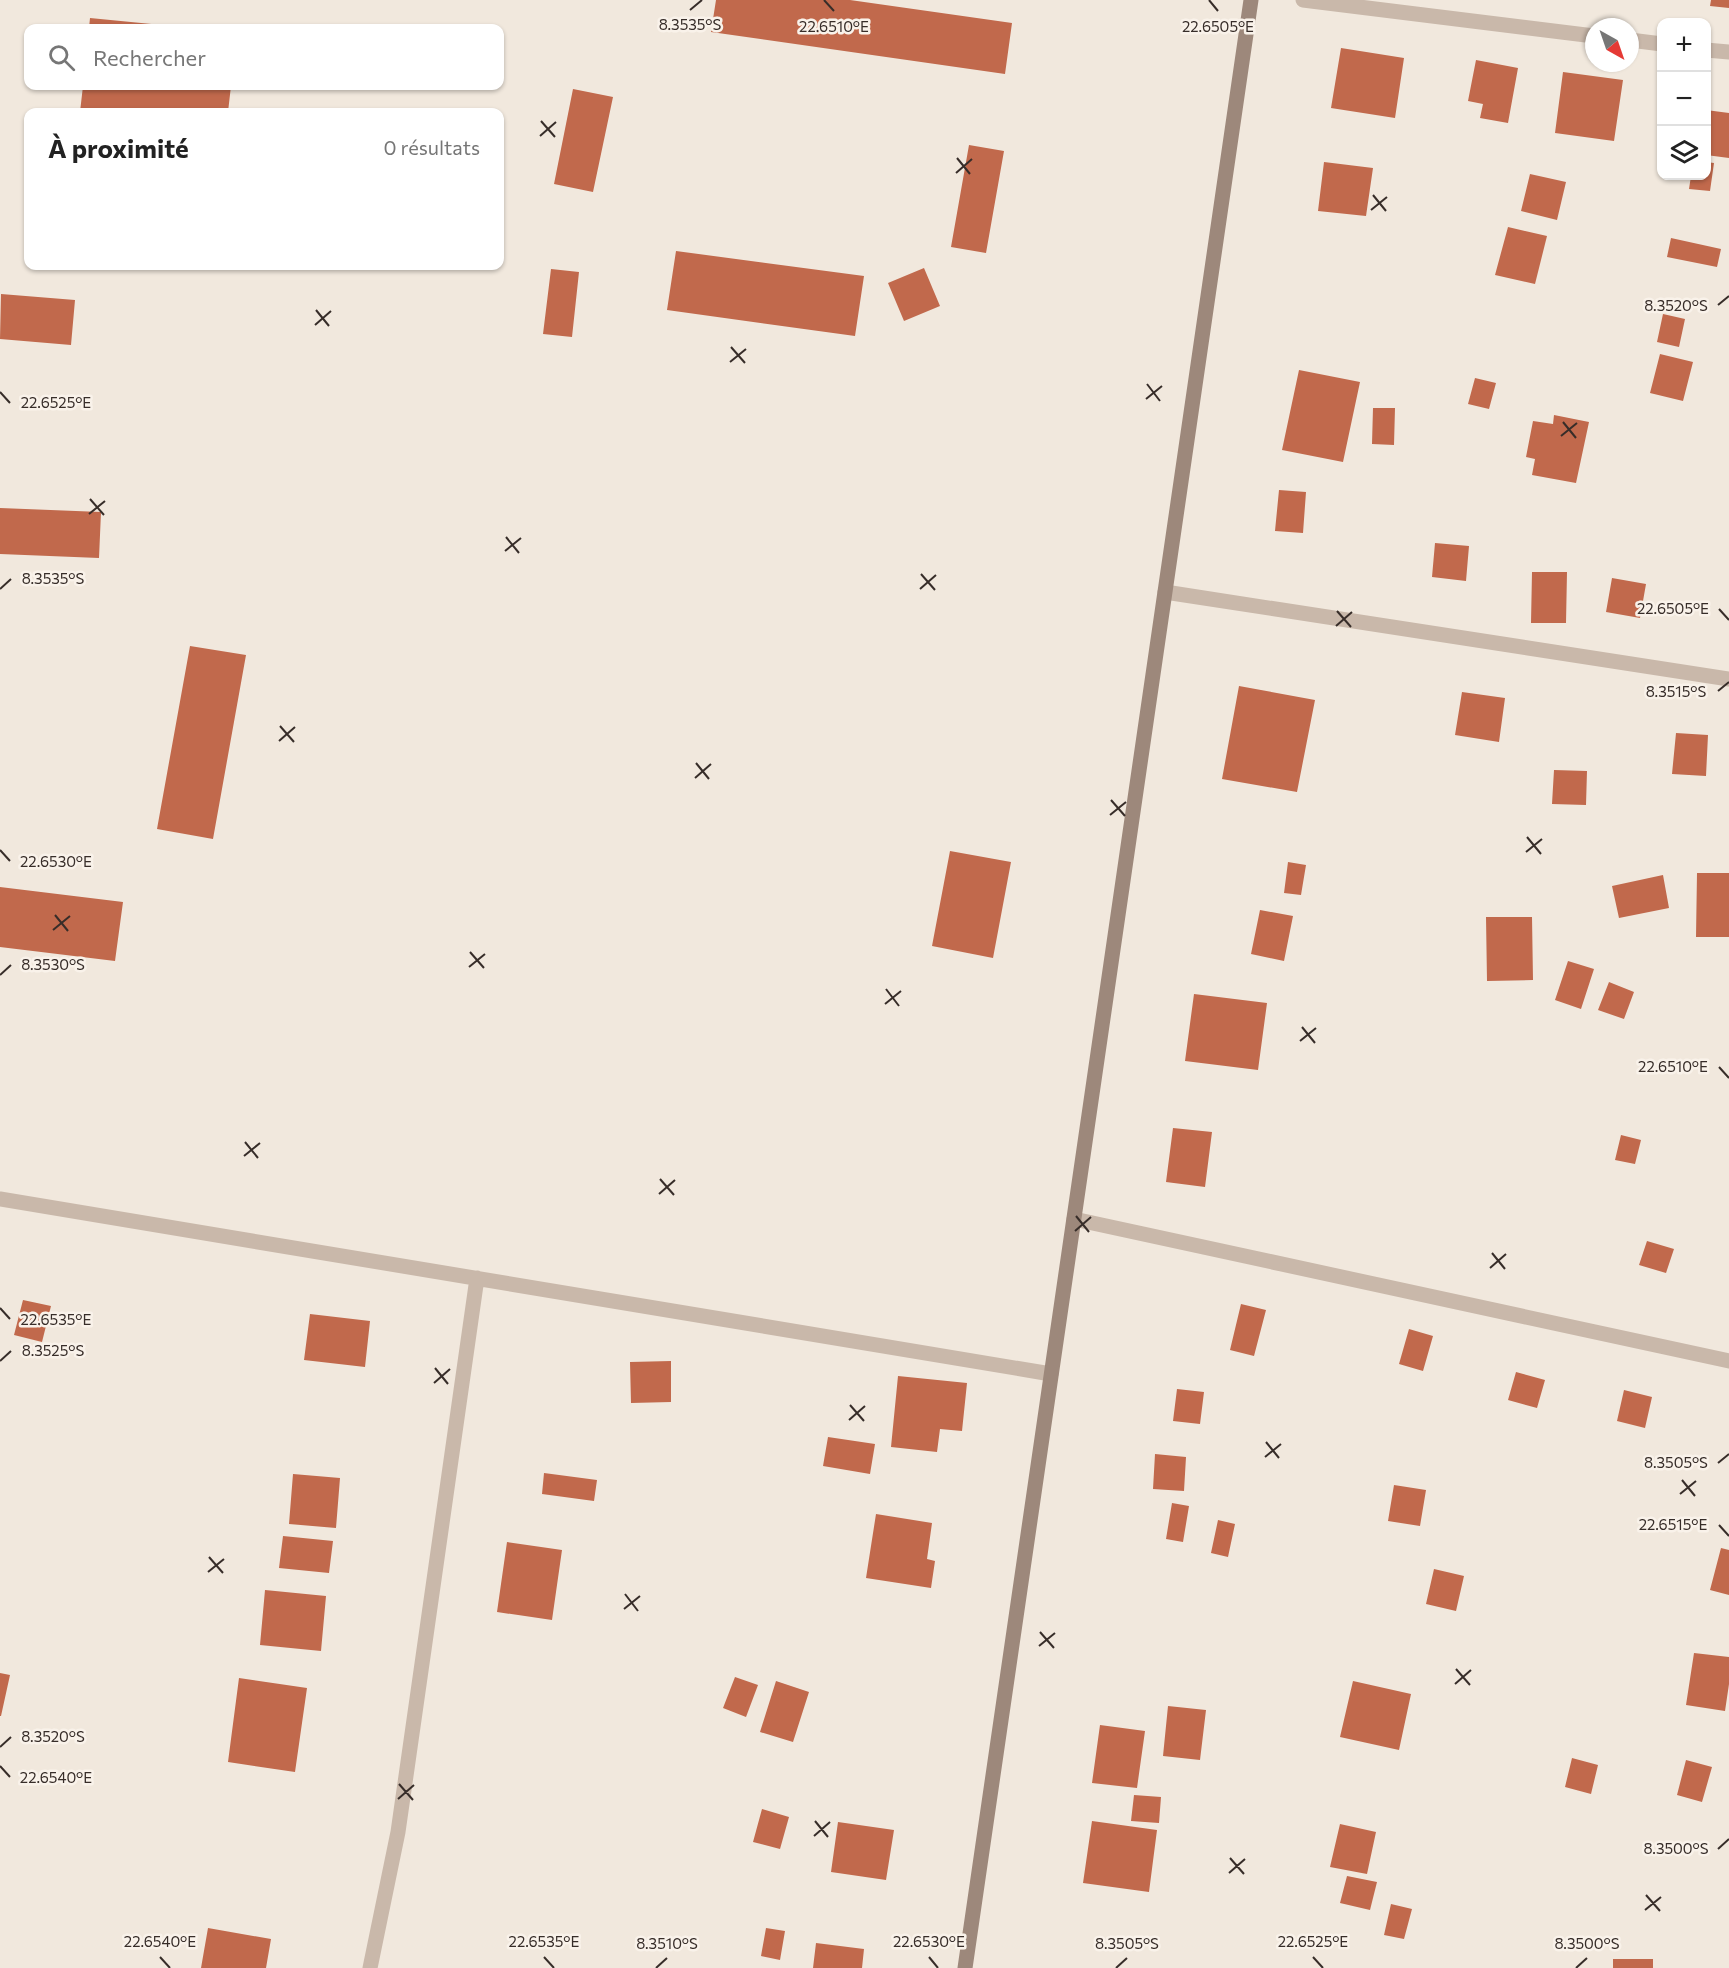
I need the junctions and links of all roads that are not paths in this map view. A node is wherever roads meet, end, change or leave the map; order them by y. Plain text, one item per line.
1 (1251, 0) edge
2 (1303, 0) edge
3 (1585, 35) edge
4 (1639, 41) edge
5 (1657, 43) edge
6 (1711, 50) edge
7 (1729, 52) edge
8 (1165, 592) junction
9 (1729, 679) edge
10 (0, 1199) edge
11 (1074, 1219) junction
12 (477, 1278) junction
13 (1729, 1361) edge
14 (1051, 1374) junction
15 (370, 1968) edge
16 (965, 1968) edge

1 - 8 main road
2 - 3 street
4 - 5 street
6 - 7 street
8 - 9 street
8 - 11 main road
10 - 12 street
11 - 13 street
11 - 14 main road
12 - 14 street
12 - 15 street
14 - 16 main road

